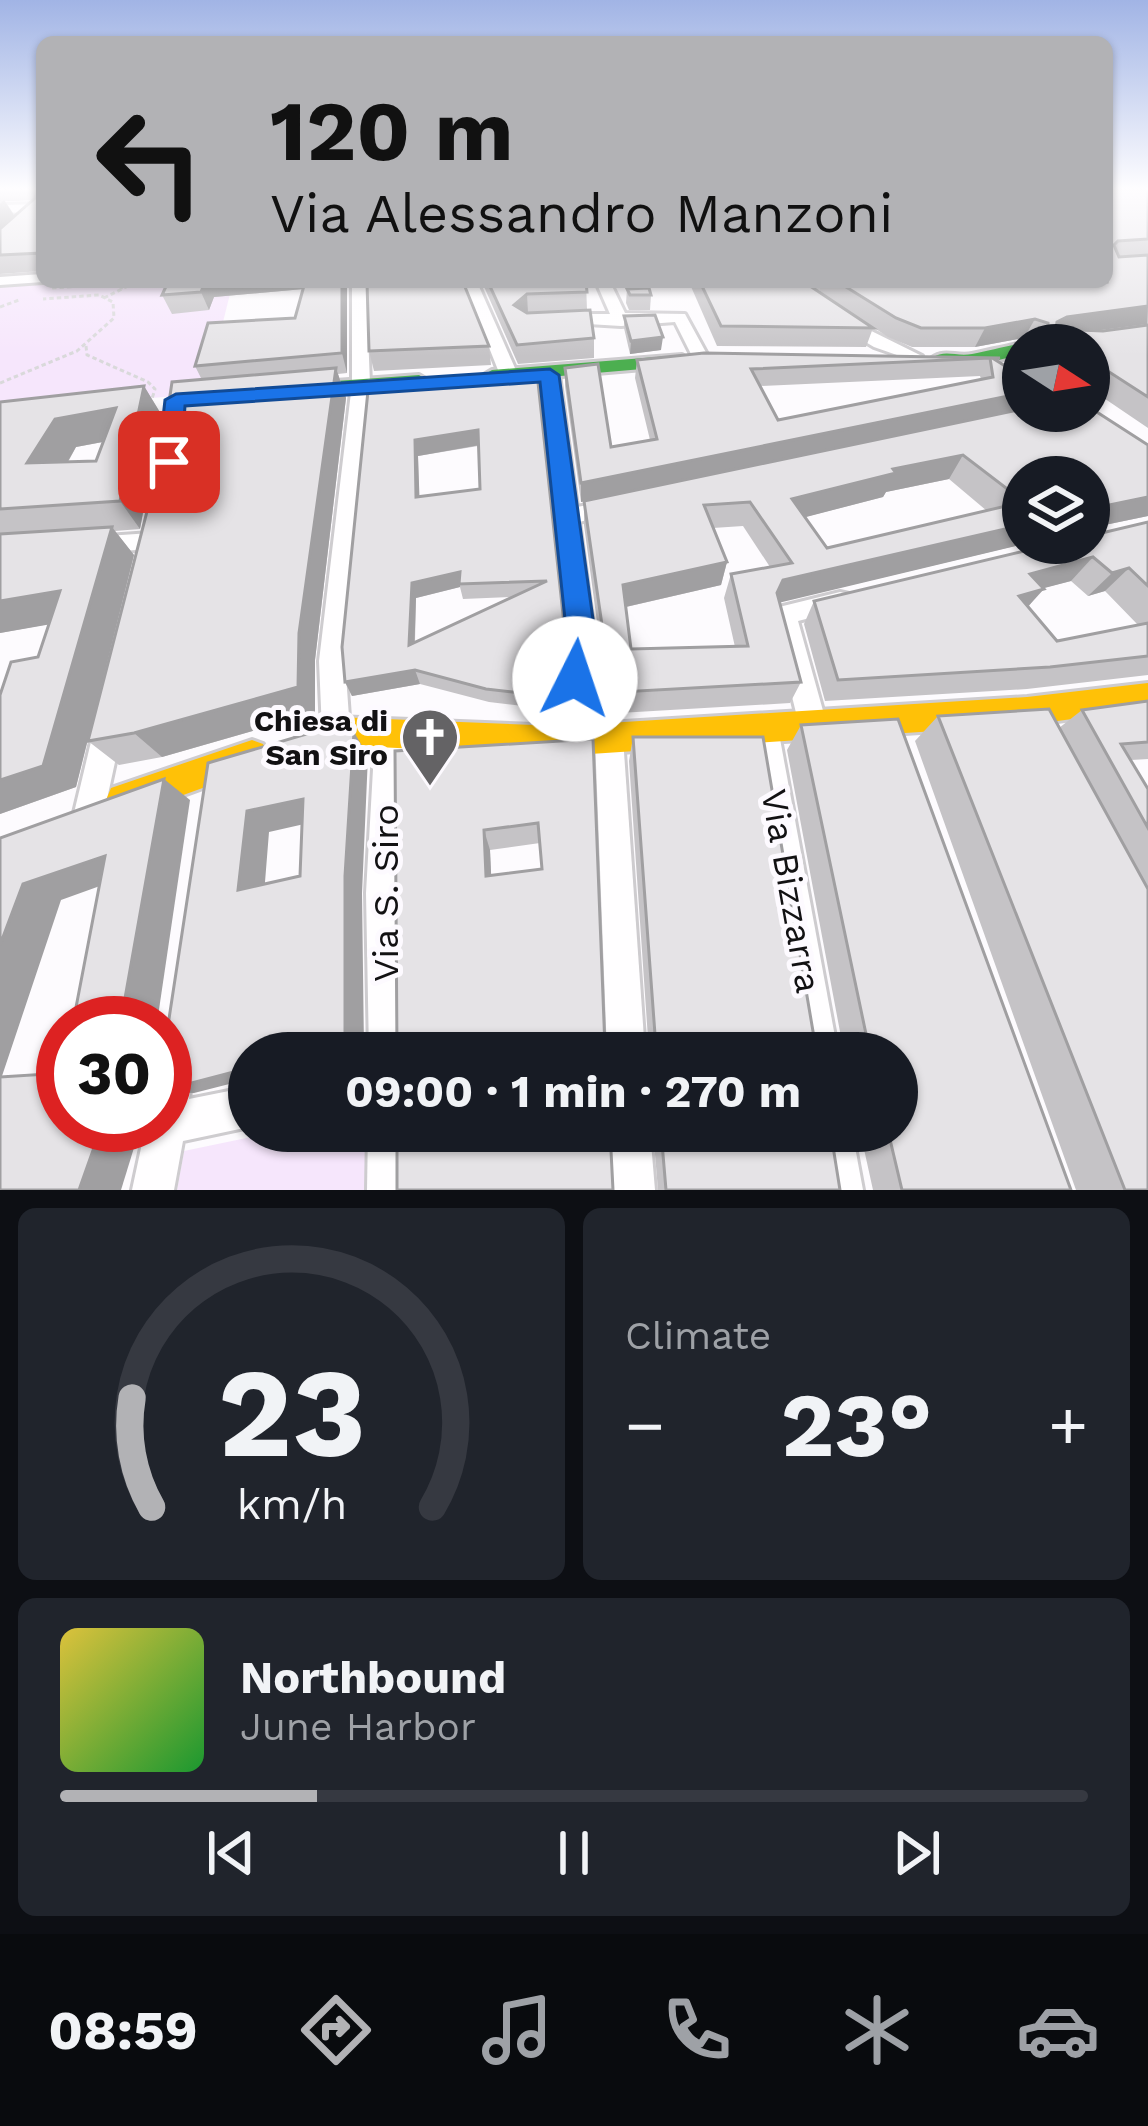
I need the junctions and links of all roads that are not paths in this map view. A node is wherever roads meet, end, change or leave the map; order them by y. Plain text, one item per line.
1 (36, 278) edge
2 (0, 281) edge
3 (358, 288) edge
4 (473, 288) edge
5 (606, 288) edge
6 (793, 288) edge
7 (552, 320) edge
8 (620, 321) junction
9 (914, 356) junction
10 (843, 357) edge
11 (713, 358) joint
12 (1002, 358) edge
13 (509, 375) junction
14 (550, 375) junction
15 (361, 384) junction
16 (268, 392) edge
17 (632, 503) edge
18 (565, 518) junction
19 (151, 542) edge
20 (65, 547) edge
21 (875, 593) edge
22 (1148, 696) edge
23 (115, 700) edge
24 (888, 720) junction
25 (813, 725) junction
26 (764, 728) junction
27 (336, 731) junction
28 (389, 734) junction
29 (609, 738) junction
30 (560, 741) junction
31 (215, 765) junction
32 (904, 765) edge
33 (209, 810) edge
34 (78, 816) joint
35 (387, 1032) edge
36 (625, 1032) edge
37 (815, 1032) edge
38 (228, 1111) edge
39 (192, 1119) edge
40 (160, 1152) edge
41 (388, 1152) edge
42 (631, 1152) edge
43 (836, 1152) edge
44 (153, 1190) edge
45 (388, 1190) edge
46 (634, 1190) edge
47 (842, 1190) edge

1 - 2 street
3 - 15 street
4 - 13 street
5 - 8 street
6 - 9 street
7 - 8 street
8 - 11 street
9 - 10 street
9 - 12 street
11 - 14 street
13 - 14 street
13 - 15 street
14 - 18 street
15 - 16 street
15 - 27 street
17 - 18 street
18 - 30 street
19 - 20 street
21 - 25 street
22 - 24 street
23 - 34 street
24 - 25 street
24 - 32 street
25 - 26 street
26 - 29 street
26 - 37 street, Via Bizzarra
27 - 28 street
27 - 31 street
28 - 30 street
28 - 35 street, Via S. Siro
29 - 30 street
29 - 36 street
31 - 33 street
31 - 34 street
38 - 39 street
40 - 44 street
41 - 45 street
42 - 46 street
43 - 47 street

